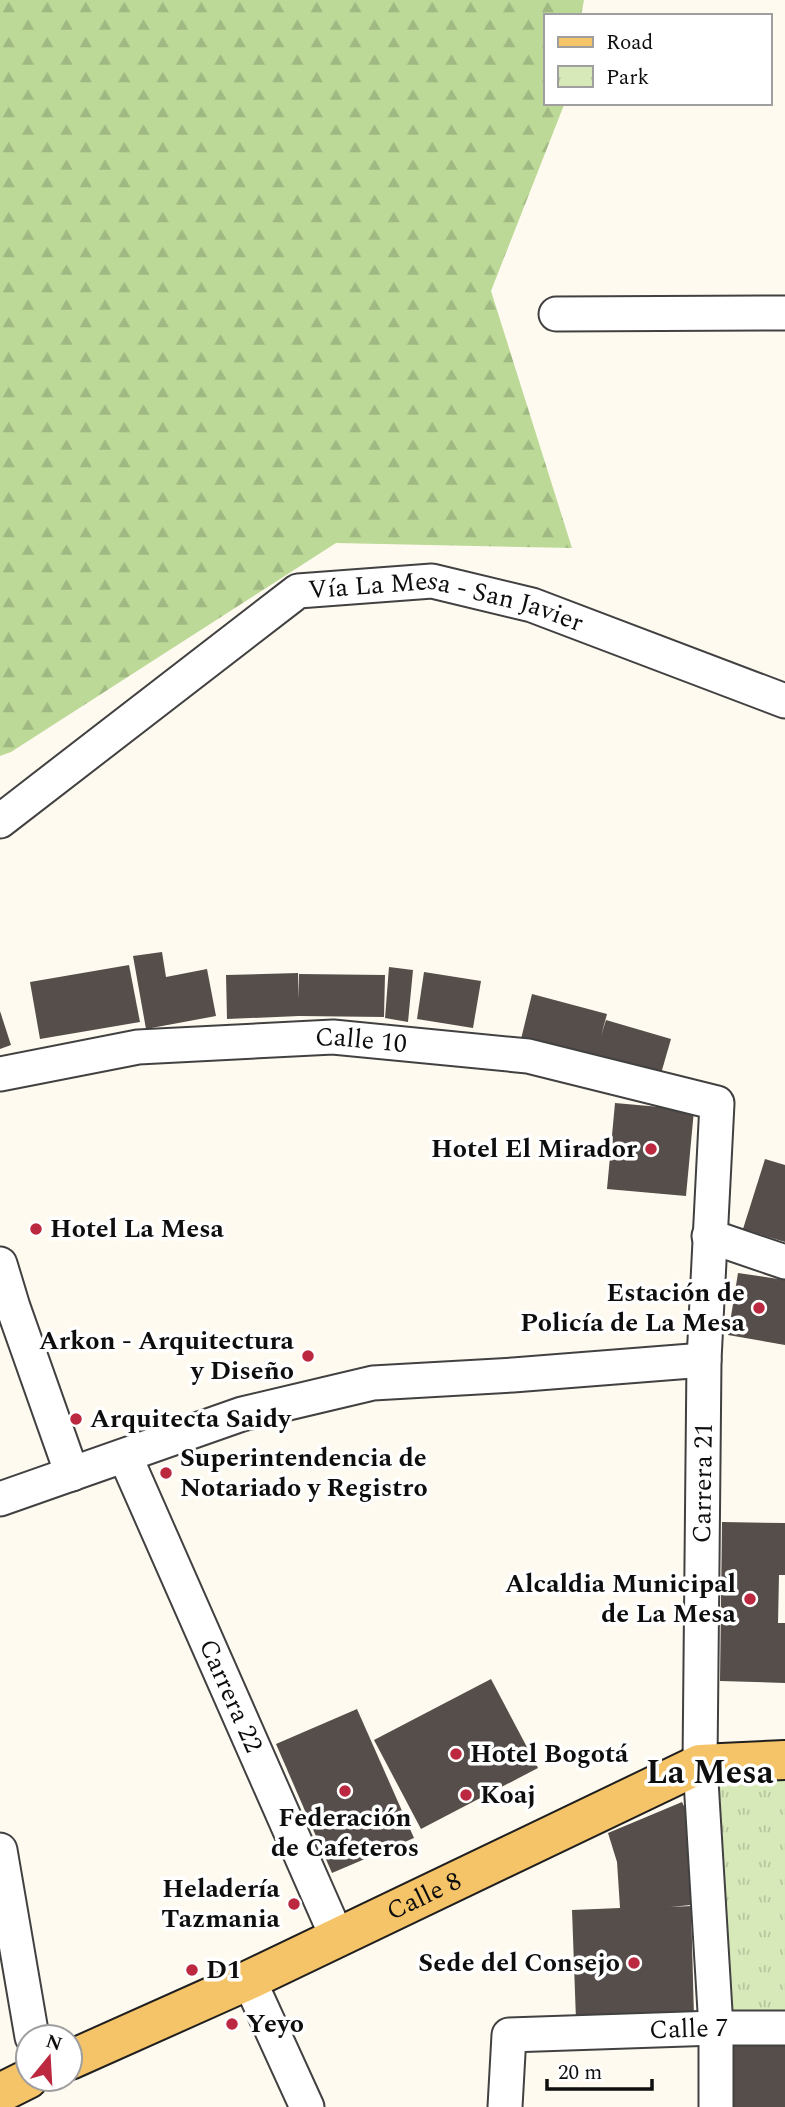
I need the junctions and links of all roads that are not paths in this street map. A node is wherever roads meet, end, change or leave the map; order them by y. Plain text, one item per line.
1 (785, 313) edge
2 (556, 314) dead end
3 (785, 701) edge
4 (0, 821) edge
5 (0, 1074) edge
6 (717, 1103) joint
7 (709, 1236) junction
8 (785, 1262) edge
9 (0, 1264) edge
10 (704, 1360) junction
11 (125, 1456) junction
12 (72, 1474) junction
13 (0, 1499) edge
14 (785, 1760) edge
15 (700, 1764) junction
16 (0, 1850) edge
17 (337, 1937) junction
18 (249, 1980) junction
19 (30, 2023) edge
20 (716, 2028) junction
21 (785, 2028) edge
22 (84, 2054) edge
23 (307, 2107) edge
24 (505, 2107) edge
25 (716, 2107) edge

1 - 2 street
3 - 4 street, Vía La Mesa - San Javier
5 - 6 street, Calle 10
6 - 7 street, Carrera 21
7 - 8 street
7 - 10 street, Carrera 21
9 - 12 street
10 - 11 street
10 - 15 street, Carrera 21
11 - 12 street
11 - 17 street, Carrera 22
12 - 13 street
14 - 15 main road, Calle 8
15 - 17 main road, Calle 8
15 - 20 street, Carrera 21
16 - 19 street
17 - 18 main road, Calle 8
18 - 22 main road, Calle 8
18 - 23 street
20 - 21 street, Calle 7
20 - 24 street, Calle 7
20 - 25 street, Carrera 21

